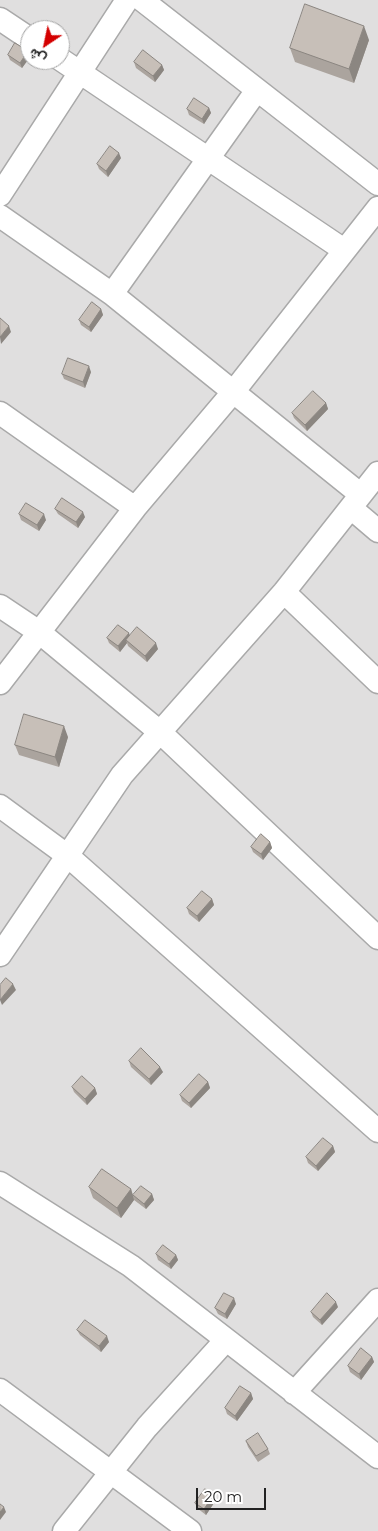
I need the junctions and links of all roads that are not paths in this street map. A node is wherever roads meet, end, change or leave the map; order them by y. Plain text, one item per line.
1 (127, 0) edge
2 (142, 0) edge
3 (0, 19) edge
4 (20, 32) edge
5 (70, 66) edge
6 (81, 73) junction
7 (257, 90) junction
8 (208, 159) junction
9 (378, 184) edge
10 (0, 194) edge
11 (378, 208) edge
12 (0, 216) edge
13 (344, 250) junction
14 (112, 294) junction
15 (234, 391) junction
16 (0, 413) edge
17 (378, 473) edge
18 (356, 501) junction
19 (135, 508) junction
20 (378, 531) edge
21 (284, 592) junction
22 (0, 606) edge
23 (39, 632) junction
24 (378, 682) edge
25 (0, 684) edge
26 (161, 733) junction
27 (0, 806) edge
28 (68, 856) junction
29 (378, 938) edge
30 (0, 955) edge
31 (378, 1131) edge
32 (0, 1183) edge
33 (378, 1300) edge
34 (226, 1340) junction
35 (0, 1390) edge
36 (294, 1393) junction
37 (378, 1457) edge
38 (110, 1471) junction
39 (64, 1531) edge
40 (190, 1531) edge

1 - 6 street
2 - 7 street
3 - 4 street
5 - 6 street
6 - 8 street
6 - 10 street
7 - 8 street
7 - 9 street
8 - 13 street
8 - 14 street
11 - 13 street
12 - 14 street
13 - 15 street
14 - 15 street
15 - 18 street
15 - 19 street
16 - 19 street
17 - 18 street
18 - 20 street
18 - 21 street
19 - 23 street
21 - 24 street
21 - 26 street
22 - 23 street
23 - 25 street
23 - 26 street
26 - 28 street
26 - 29 street
27 - 28 street
28 - 30 street
28 - 31 street
32 - 34 street
33 - 36 street
34 - 36 street
34 - 38 street
35 - 38 street
36 - 37 street
38 - 39 street
38 - 40 street

